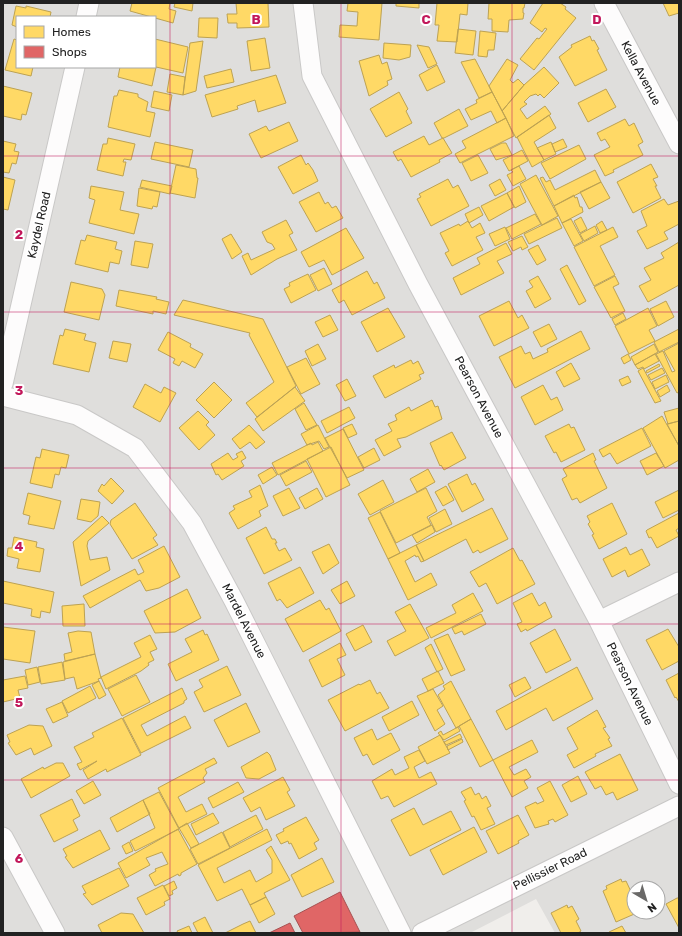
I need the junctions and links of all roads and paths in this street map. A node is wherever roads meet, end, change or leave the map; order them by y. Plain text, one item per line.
1 (89, 3) edge
2 (303, 3) edge
3 (604, 3) edge
4 (86, 16) edge
5 (75, 68) edge
6 (679, 144) edge
7 (3, 384) edge
8 (3, 396) edge
9 (679, 582) edge
10 (599, 621) junction
11 (679, 784) edge
12 (679, 806) edge
13 (3, 837) edge
14 (55, 933) edge
15 (401, 933) edge
16 (422, 933) edge

1 - 4 street
2 - 10 street, Pearson Avenue
3 - 6 street, Kella Avenue
5 - 7 street, Kaydel Road
8 - 15 street, Mardel Avenue
9 - 10 street
10 - 11 street, Pearson Avenue
12 - 16 street, Pellissier Road
13 - 14 street

